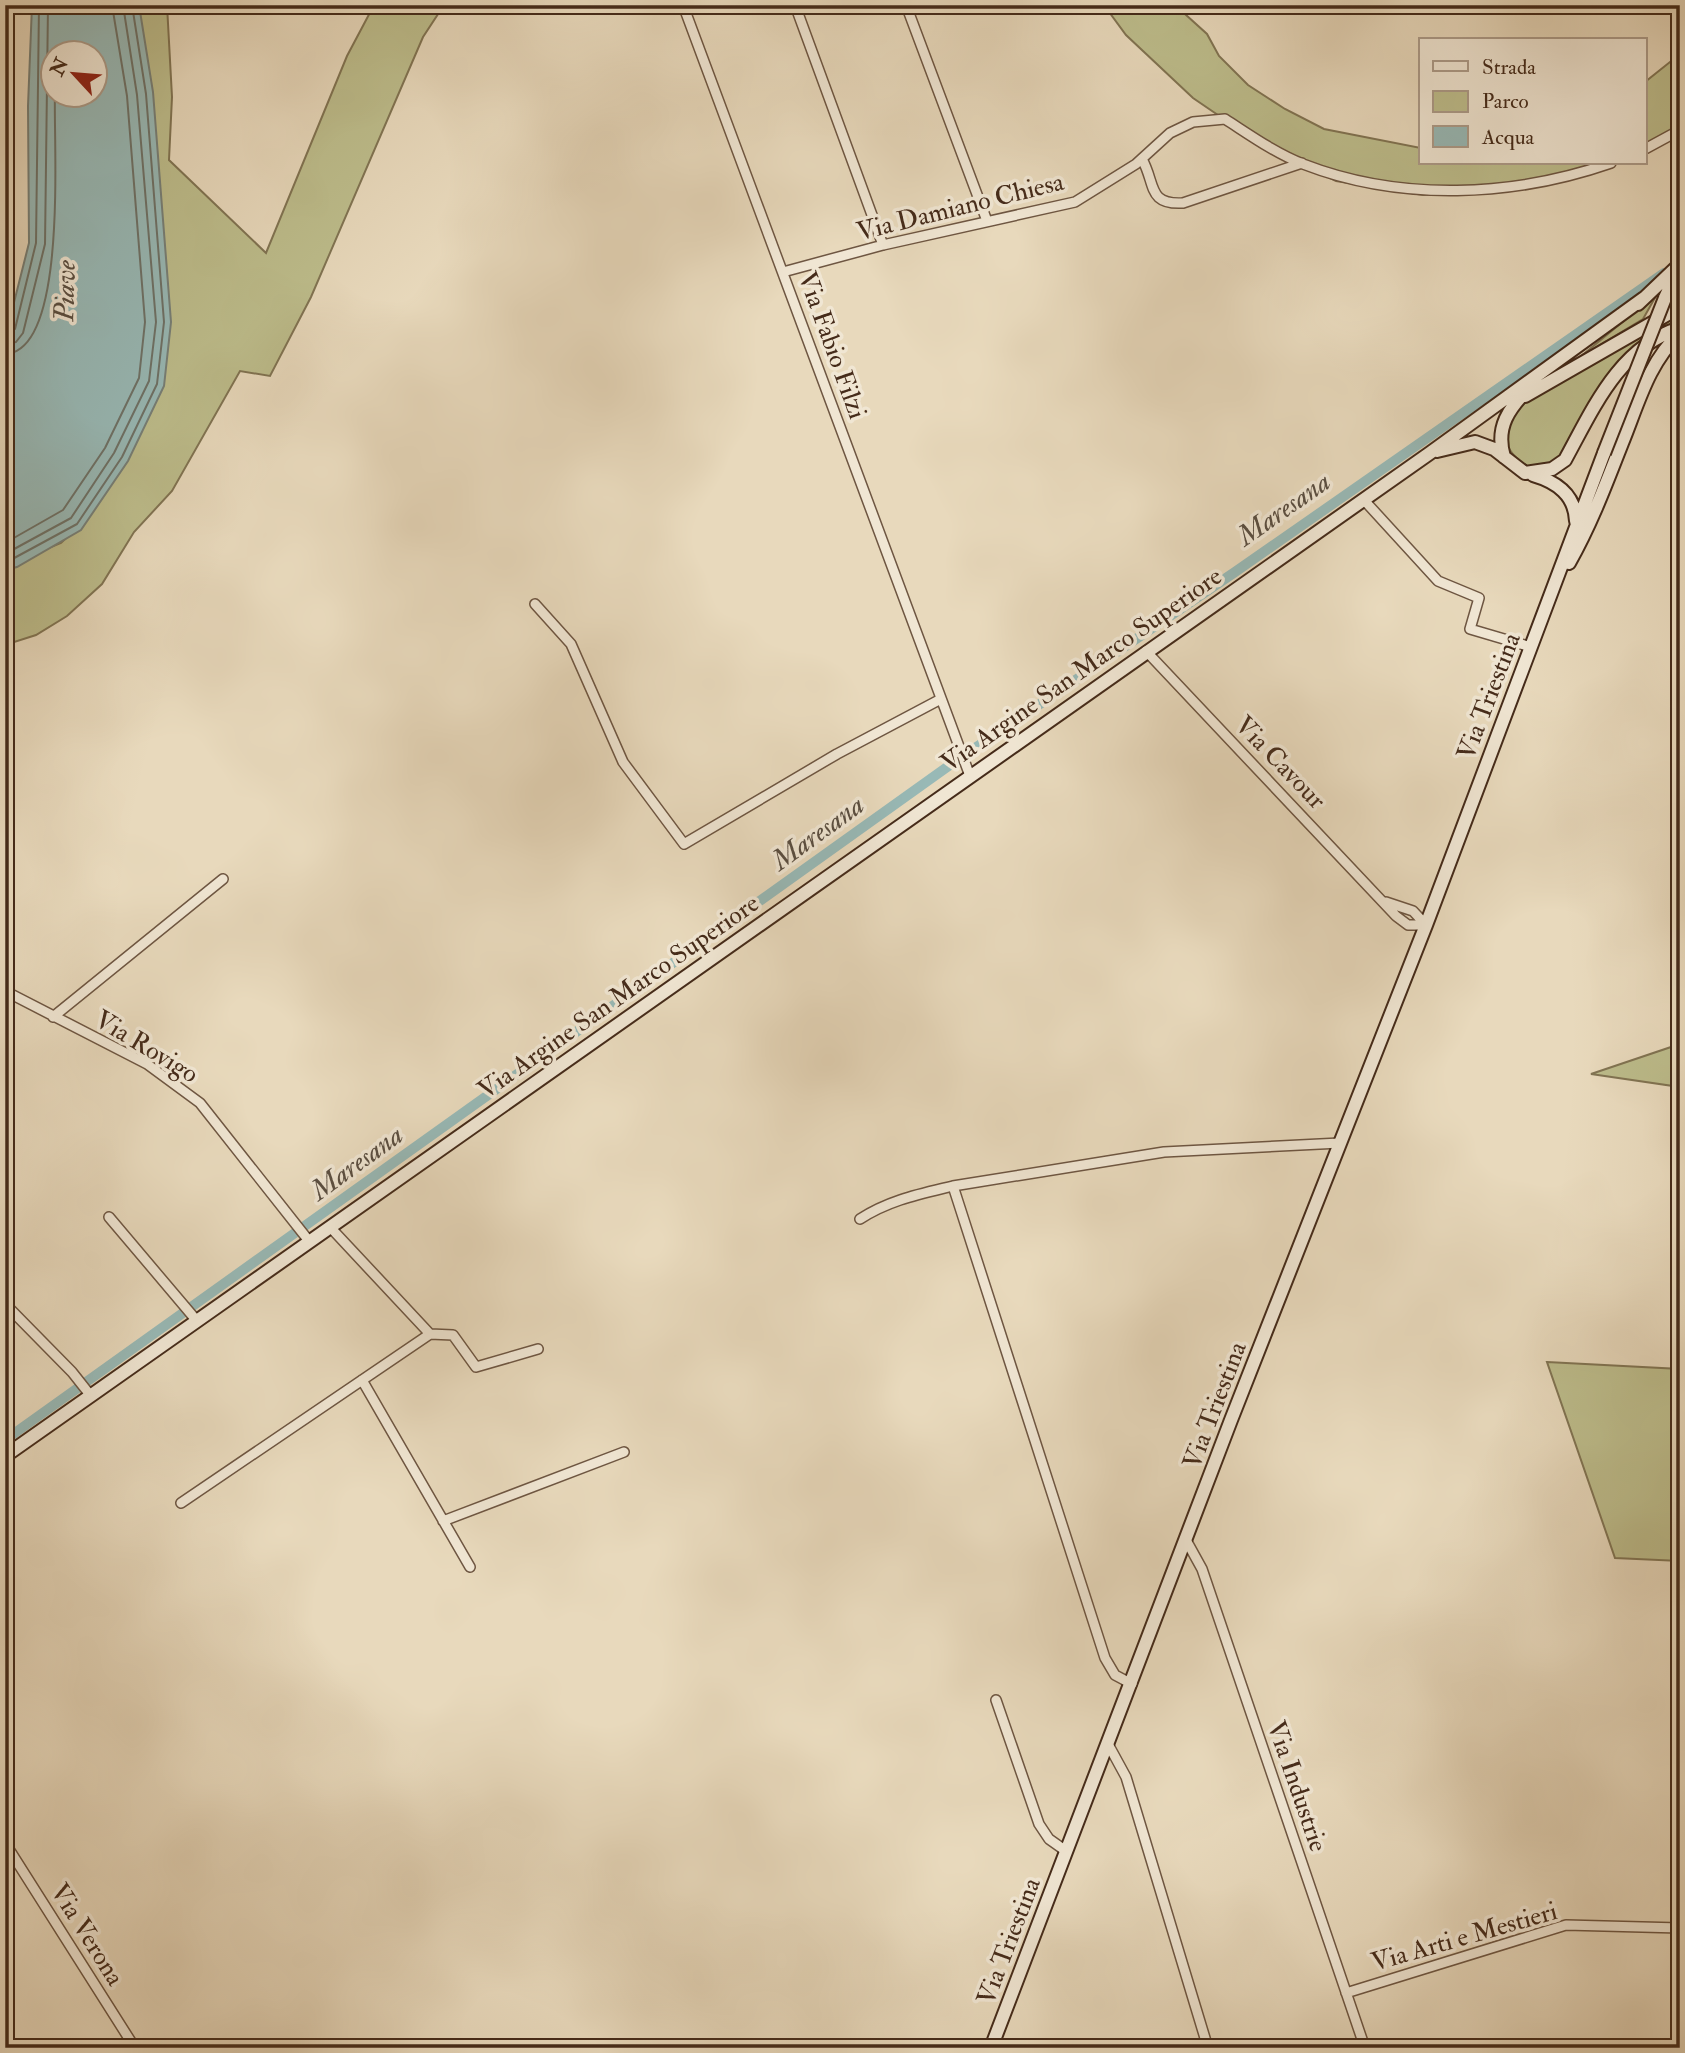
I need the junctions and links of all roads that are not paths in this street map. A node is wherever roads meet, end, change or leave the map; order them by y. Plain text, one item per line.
1 (683, 5) edge
2 (795, 5) edge
3 (906, 5) edge
4 (1680, 130) edge
5 (1646, 148) edge
6 (1142, 159) junction
7 (1302, 163) junction
8 (1607, 164) edge
9 (987, 221) junction
10 (883, 245) junction
11 (1680, 264) edge
12 (783, 272) junction
13 (1644, 298) junction
14 (1680, 307) edge
15 (1680, 331) edge
16 (1516, 399) junction
17 (1430, 453) junction
18 (1504, 457) junction
19 (1530, 474) junction
20 (1363, 499) junction
21 (1577, 525) junction
22 (1547, 603) junction
23 (535, 604) dead end
24 (1531, 647) junction
25 (1146, 651) junction
26 (939, 700) junction
27 (969, 773) junction
28 (223, 879) dead end
29 (1386, 902) junction
30 (1426, 925) junction
31 (5, 990) edge
32 (53, 1017) junction
33 (1340, 1143) junction
34 (953, 1186) junction
35 (109, 1217) dead end
36 (860, 1219) dead end
37 (330, 1227) junction
38 (308, 1238) junction
39 (11, 1310) dead end
40 (195, 1319) junction
41 (430, 1334) junction
42 (538, 1349) dead end
43 (362, 1380) junction
44 (89, 1393) junction
45 (624, 1452) dead end
46 (5, 1456) edge
47 (181, 1503) dead end
48 (443, 1521) junction
49 (1186, 1540) junction
50 (470, 1567) dead end
51 (1132, 1684) junction
52 (996, 1700) dead end
53 (1108, 1744) junction
54 (5, 1843) edge
55 (1066, 1851) junction
56 (1680, 1928) edge
57 (1346, 1993) junction
58 (135, 2048) edge
59 (991, 2048) edge
60 (1208, 2048) edge
61 (1365, 2048) edge

1 - 12 street, Via Fabio Filzi
2 - 10 street
3 - 9 street
4 - 5 street
6 - 7 street, Via Damiano Chiesa
6 - 7 street
6 - 9 street, Via Damiano Chiesa
7 - 8 street, Via Damiano Chiesa
9 - 10 street, Via Damiano Chiesa
10 - 12 street, Via Damiano Chiesa
11 - 13 street
11 - 21 street, Via Triestina, bridge
12 - 26 street, Via Fabio Filzi
13 - 16 street
13 - 16 street
14 - 16 street
15 - 19 street
15 - 22 street
16 - 17 street
16 - 18 street
17 - 18 street
17 - 20 street, Via Argine San Marco Superiore
18 - 19 street
19 - 21 street
20 - 24 street
20 - 25 street, Via Argine San Marco Superiore
21 - 22 street, Via Triestina
22 - 24 street, Via Triestina
23 - 26 street
24 - 30 street, Via Triestina
25 - 27 street, Via Argine San Marco Superiore
25 - 29 street, Via Cavour
26 - 27 street, Via Fabio Filzi
27 - 37 street, Via Argine San Marco Superiore
28 - 32 street, Via Rovigo
29 - 30 street, Via Cavour
29 - 30 street, Via Cavour
30 - 33 street, Via Triestina
31 - 32 street, Via Rovigo
32 - 38 street, Via Rovigo
33 - 34 street
33 - 49 street, Via Triestina
34 - 36 street
34 - 51 street
35 - 40 street
37 - 38 street, Via Argine San Marco Superiore
37 - 41 street
38 - 40 street, Via Argine San Marco Superiore
39 - 44 street
40 - 44 street, Via Argine San Marco Superiore
41 - 42 street
41 - 43 street
43 - 47 street
43 - 48 street
44 - 46 street, Via Argine San Marco Superiore
45 - 48 street
48 - 50 street
49 - 51 street, Via Triestina
49 - 57 street, Via Industrie
51 - 53 street, Via Triestina
52 - 55 street, Via Triestina
53 - 55 street, Via Triestina
53 - 60 street
54 - 58 street, Via Verona
55 - 59 street, Via Triestina
56 - 57 street, Via Arti e Mestieri
57 - 61 street, Via Industrie

